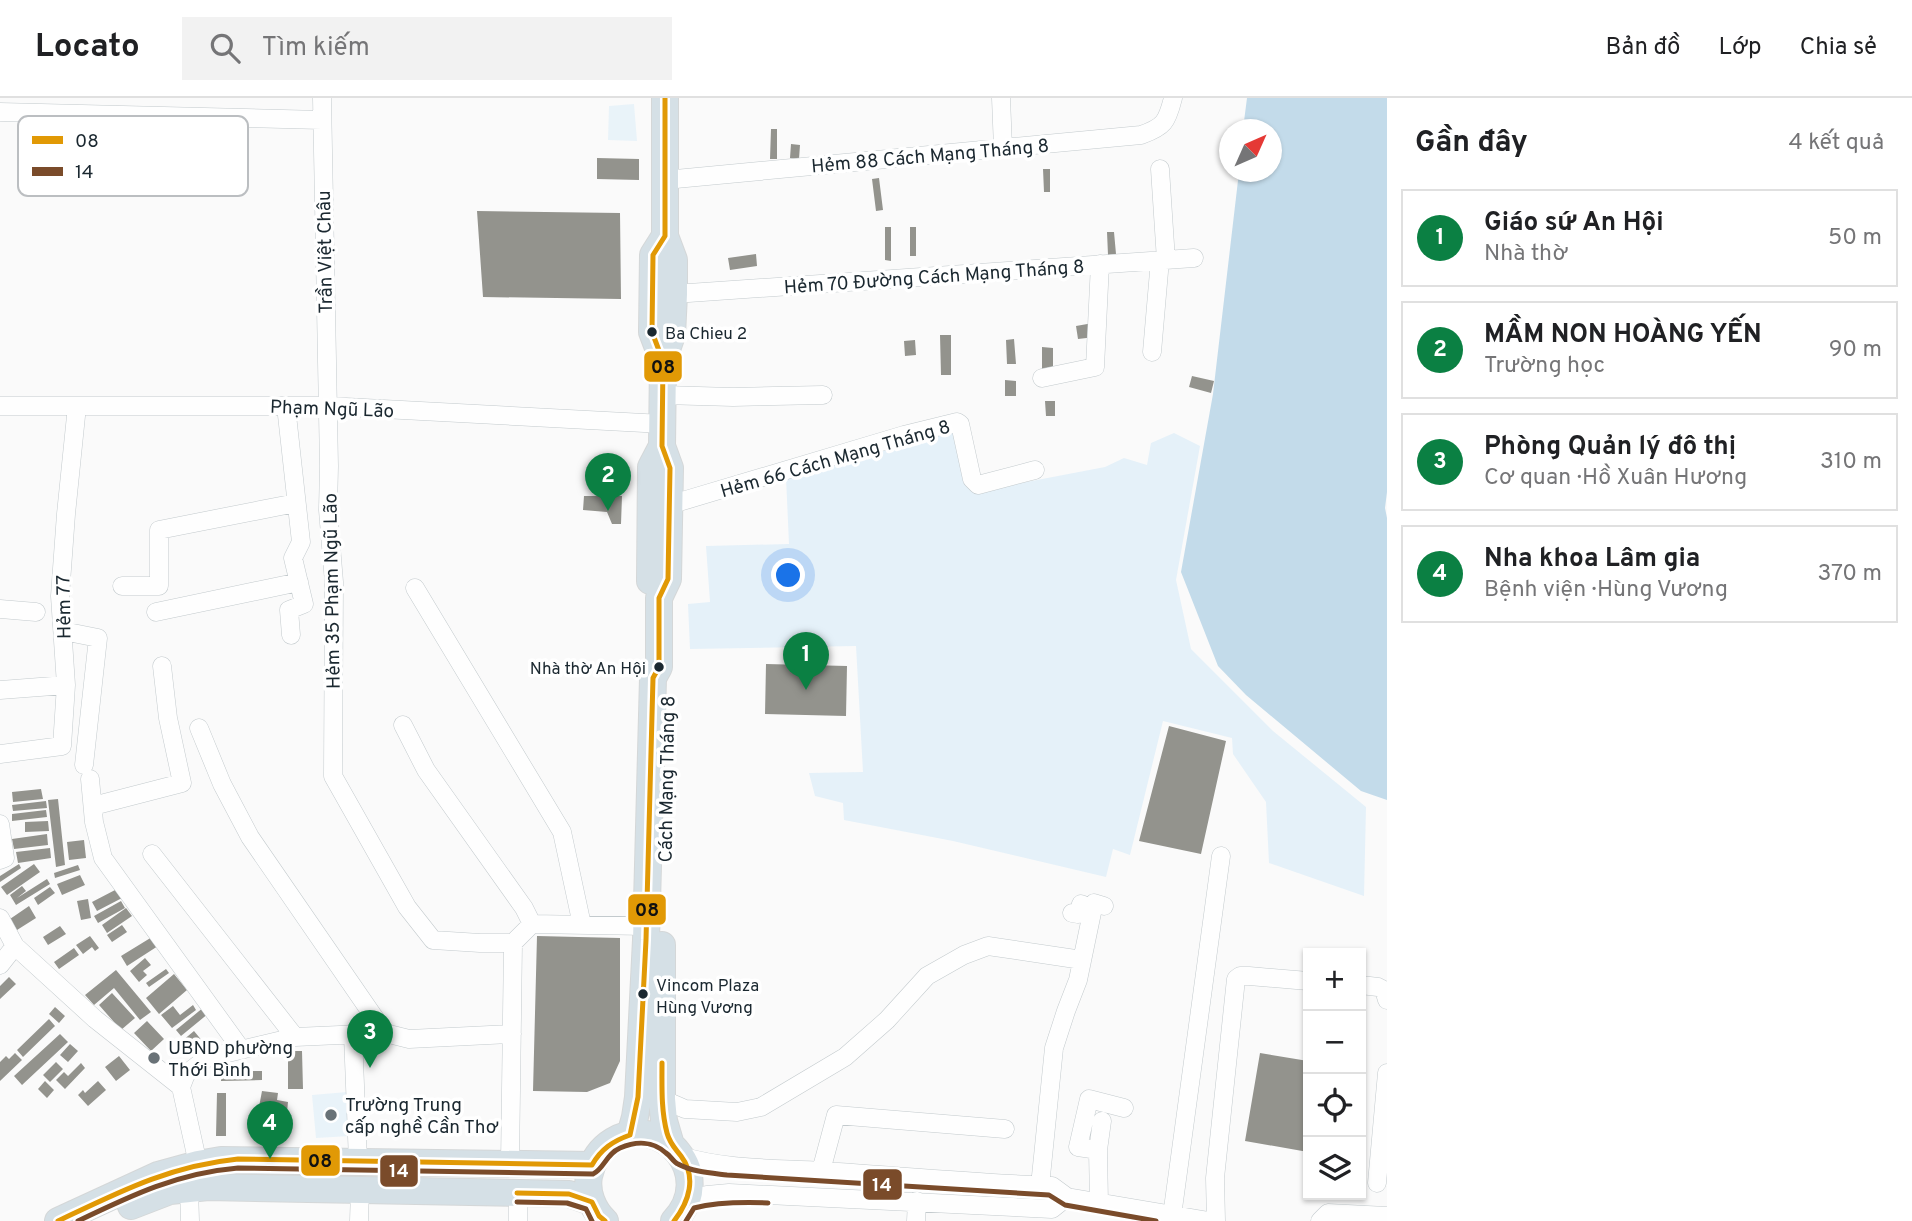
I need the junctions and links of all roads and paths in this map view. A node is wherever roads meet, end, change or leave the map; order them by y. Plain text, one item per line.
1 (323, 98) edge
2 (665, 98) edge
3 (1001, 98) edge
4 (1173, 98) edge
5 (0, 113) edge
6 (138, 116) edge
7 (248, 118) edge
8 (322, 120) junction
9 (1003, 148) junction
10 (1160, 169) dead end
11 (665, 180) junction
12 (665, 236) junction
13 (1194, 258) dead end
14 (1163, 260) junction
15 (1100, 264) junction
16 (674, 294) junction
17 (1152, 352) dead end
18 (663, 361) junction
19 (1042, 378) dead end
20 (663, 395) junction
21 (822, 395) dead end
22 (77, 405) junction
23 (0, 406) edge
24 (286, 406) junction
25 (327, 406) junction
26 (662, 435) junction
27 (1035, 470) dead end
28 (296, 503) junction
29 (669, 505) junction
30 (299, 582) junction
31 (121, 586) dead end
32 (415, 588) dead end
33 (659, 598) junction
34 (0, 609) edge
35 (36, 612) dead end
36 (156, 612) dead end
37 (63, 631) junction
38 (290, 635) dead end
39 (162, 666) dead end
40 (659, 667) junction
41 (66, 685) junction
42 (0, 690) edge
43 (403, 724) dead end
44 (200, 728) dead end
45 (0, 754) edge
46 (93, 806) junction
47 (0, 824) edge
48 (152, 854) dead end
49 (1221, 856) dead end
50 (0, 860) edge
51 (1072, 913) dead end
52 (0, 918) edge
53 (532, 924) junction
54 (582, 925) junction
55 (646, 926) junction
56 (513, 943) junction
57 (15, 946) junction
58 (1082, 960) junction
59 (0, 965) edge
60 (1303, 981) edge
61 (1366, 986) edge
62 (1387, 1000) edge
63 (385, 1033) junction
64 (512, 1034) junction
65 (353, 1035) junction
66 (295, 1037) junction
67 (241, 1049) junction
68 (1387, 1073) edge
69 (181, 1087) junction
70 (662, 1099) junction
71 (1124, 1108) dead end
72 (1102, 1121) dead end
73 (1005, 1129) dead end
74 (630, 1135) junction
75 (1098, 1150) junction
76 (676, 1151) junction
77 (358, 1161) junction
78 (510, 1164) junction
79 (592, 1165) junction
80 (821, 1171) junction
81 (193, 1176) junction
82 (1377, 1183) dead end
83 (1040, 1185) junction
84 (360, 1190) junction
85 (518, 1193) junction
86 (1067, 1197) junction
87 (918, 1201) junction
88 (681, 1210) edge
89 (1106, 1210) edge
90 (598, 1212) edge
91 (981, 1213) edge
92 (1172, 1216) junction
93 (1387, 1216) edge
94 (58, 1221) edge
95 (97, 1221) edge
96 (190, 1221) edge
97 (359, 1221) edge
98 (518, 1221) edge
99 (916, 1221) edge
100 (1209, 1221) edge
101 (1216, 1221) edge
102 (1320, 1221) edge

1 - 8 street, Trần Việt Châu
2 - 11 highway, Cách Mạng Tháng 8
3 - 9 street
4 - 9 street, Hẻm 88 Cách Mạng Tháng 8
5 - 6 street
7 - 8 street
8 - 25 street, Trần Việt Châu
9 - 11 street, Hẻm 88 Cách Mạng Tháng 8
10 - 14 street
11 - 12 highway, Cách Mạng Tháng 8
12 - 16 highway, Cách Mạng Tháng 8
12 - 18 highway, Cách Mạng Tháng 8
13 - 14 street, Hẻm 70 Đường Cách Mạng Tháng 8
14 - 15 street, Hẻm 70 Đường Cách Mạng Tháng 8
14 - 17 street
15 - 16 street, Hẻm 70 Đường Cách Mạng Tháng 8
15 - 19 street
16 - 18 highway, Cách Mạng Tháng 8
18 - 20 highway, Cách Mạng Tháng 8
20 - 21 street
20 - 26 highway, Cách Mạng Tháng 8
22 - 23 street, Phạm Ngũ Lão
22 - 24 street, Phạm Ngũ Lão
22 - 37 street, Hẻm 77
24 - 25 street, Phạm Ngũ Lão
24 - 28 street
25 - 26 street, Phạm Ngũ Lão
25 - 56 street, Hẻm 35 Phạm Ngũ Lão
26 - 29 highway, Cách Mạng Tháng 8
26 - 33 highway, Cách Mạng Tháng 8
27 - 29 street, Hẻm 66 Cách Mạng Tháng 8
28 - 30 street
28 - 31 street
29 - 33 highway, Cách Mạng Tháng 8
30 - 36 street
30 - 38 street
32 - 54 street
33 - 40 highway, Cách Mạng Tháng 8
34 - 35 street
37 - 41 street, Hẻm 77
37 - 46 street
39 - 46 street
40 - 55 highway, Cách Mạng Tháng 8
40 - 70 highway, Cách Mạng Tháng 8
41 - 42 street
41 - 45 street, Hẻm 77
43 - 53 street
44 - 63 street
46 - 67 street
47 - 50 street
48 - 66 street
49 - 92 street
51 - 58 street
52 - 57 street
53 - 54 street
53 - 56 street
54 - 55 street
55 - 74 highway, Cách Mạng Tháng 8
56 - 64 street
57 - 59 street
57 - 69 street
58 - 70 street
58 - 83 street
60 - 101 street
61 - 62 street
63 - 64 street
63 - 65 street
64 - 78 street
65 - 66 street
65 - 77 street
66 - 67 street
67 - 69 street
68 - 82 street
69 - 81 street
70 - 76 highway, Cách Mạng Tháng 8
71 - 75 street
72 - 75 street
73 - 80 street
74 - 76 highway
74 - 79 highway
75 - 89 street
76 - 80 street
76 - 88 highway, Cách Mạng Tháng 8
77 - 78 highway
77 - 81 highway
78 - 79 highway
79 - 90 highway
80 - 83 street
81 - 84 highway
81 - 94 highway
81 - 95 highway
81 - 96 street
83 - 86 street
84 - 85 highway
84 - 97 street
85 - 90 highway
85 - 98 street
86 - 89 street
86 - 91 street
87 - 88 street
87 - 91 street
87 - 99 street
89 - 92 street
92 - 100 street
93 - 102 street

